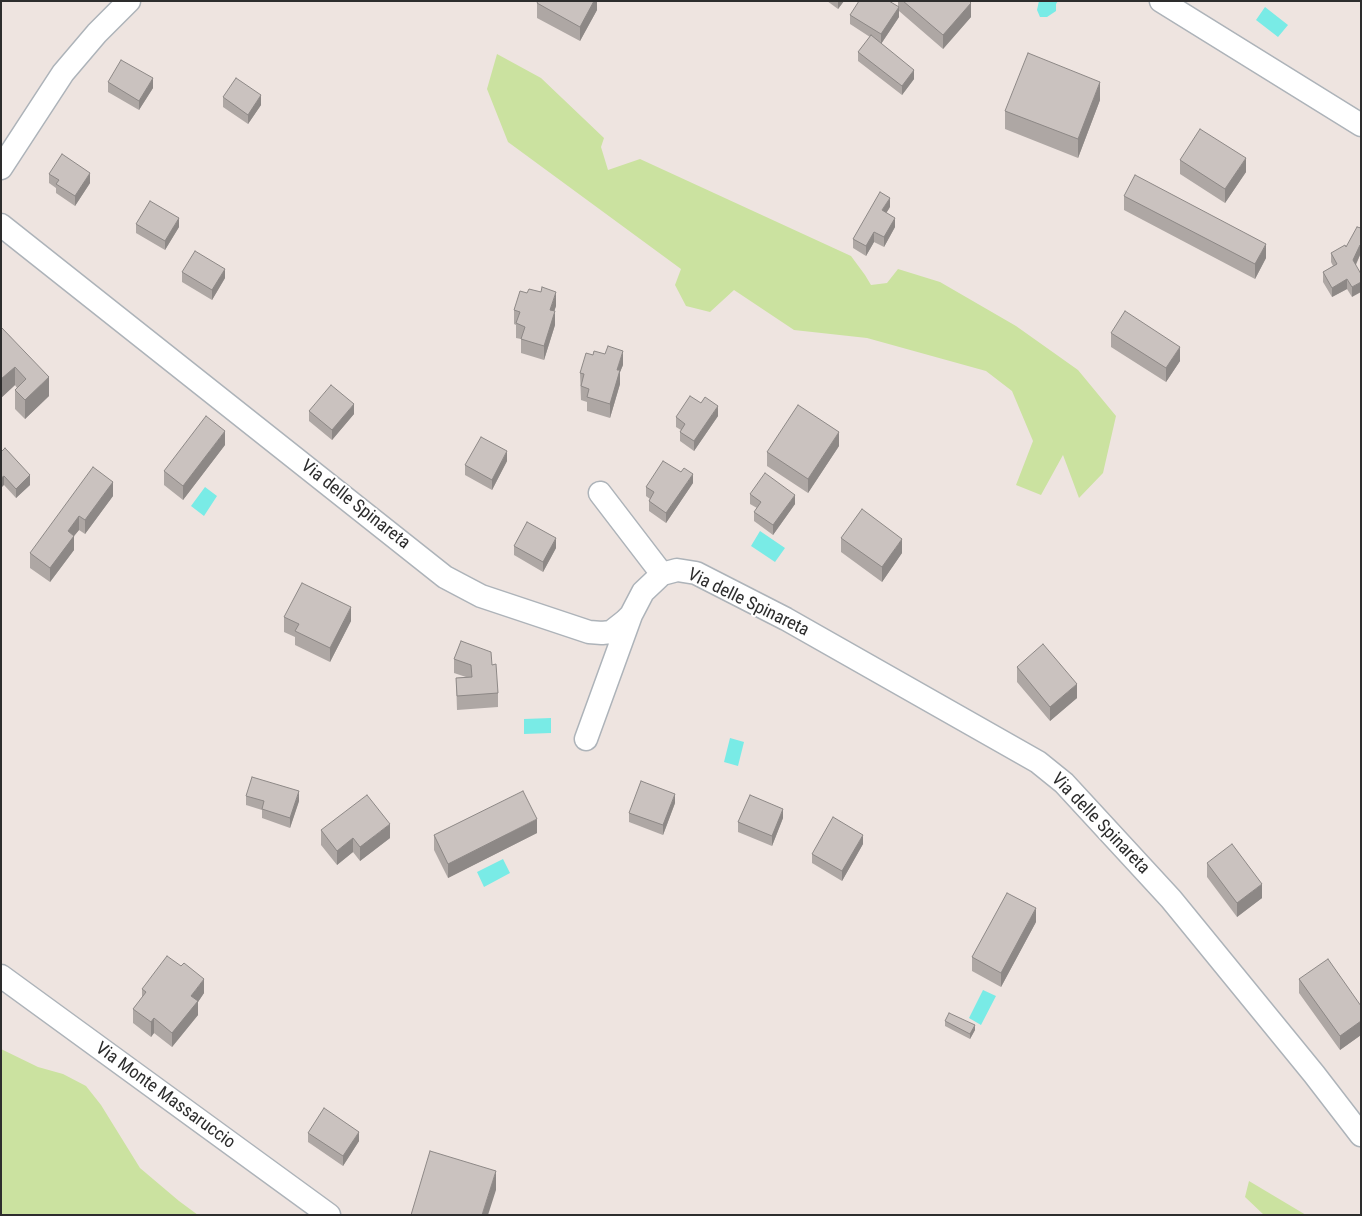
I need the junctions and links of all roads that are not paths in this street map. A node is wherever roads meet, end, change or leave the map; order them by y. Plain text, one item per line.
1 (129, 1) edge
2 (1162, 1) edge
3 (1361, 125) edge
4 (1, 168) edge
5 (1, 225) edge
6 (600, 493) dead end
7 (662, 574) junction
8 (631, 615) junction
9 (586, 739) dead end
10 (1, 976) edge
11 (1361, 1135) edge
12 (329, 1215) edge

1 - 4 street
2 - 3 street
5 - 8 street, Via delle Spinareta
6 - 7 street
7 - 8 street, Via delle Spinareta
7 - 11 street, Via delle Spinareta
8 - 9 street
10 - 12 street, Via Monte Massaruccio

